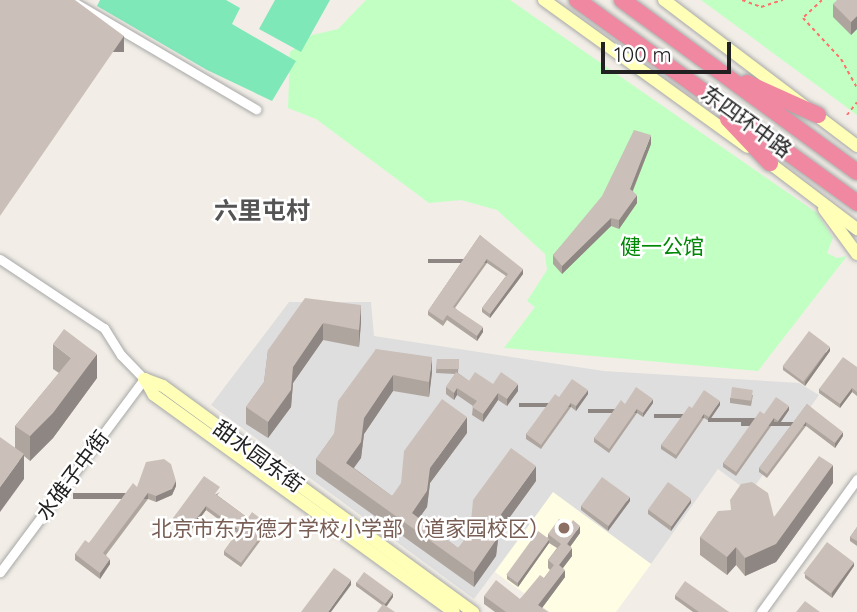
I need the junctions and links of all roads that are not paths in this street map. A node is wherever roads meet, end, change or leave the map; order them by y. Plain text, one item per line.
1 (70, 0) edge
2 (544, 0) edge
3 (577, 0) edge
4 (622, 0) edge
5 (664, 0) edge
6 (717, 69) junction
7 (702, 92) junction
8 (256, 109) dead end
9 (818, 116) junction
10 (857, 146) edge
11 (770, 163) junction
12 (857, 172) edge
13 (818, 200) junction
14 (857, 203) edge
15 (857, 229) edge
16 (857, 254) edge
17 (0, 259) edge
18 (145, 379) junction
19 (857, 479) edge
20 (0, 572) edge
21 (454, 612) edge
22 (473, 612) edge
23 (761, 612) edge

1 - 8 street
2 - 11 street, 东四环中路
3 - 7 highway, 东四环中路
4 - 6 highway, 东四环中路
5 - 9 street
6 - 9 highway
6 - 12 highway, 东四环中路
7 - 11 highway
7 - 14 highway, 东四环中路
9 - 10 street
11 - 13 street, 东四环中路
13 - 15 street, 东四环中路
13 - 16 street
17 - 18 street, 甜水园东街
18 - 20 street, 水碓子中街
18 - 21 street, 甜水园东街
18 - 22 street, 甜水园东街
19 - 23 street

